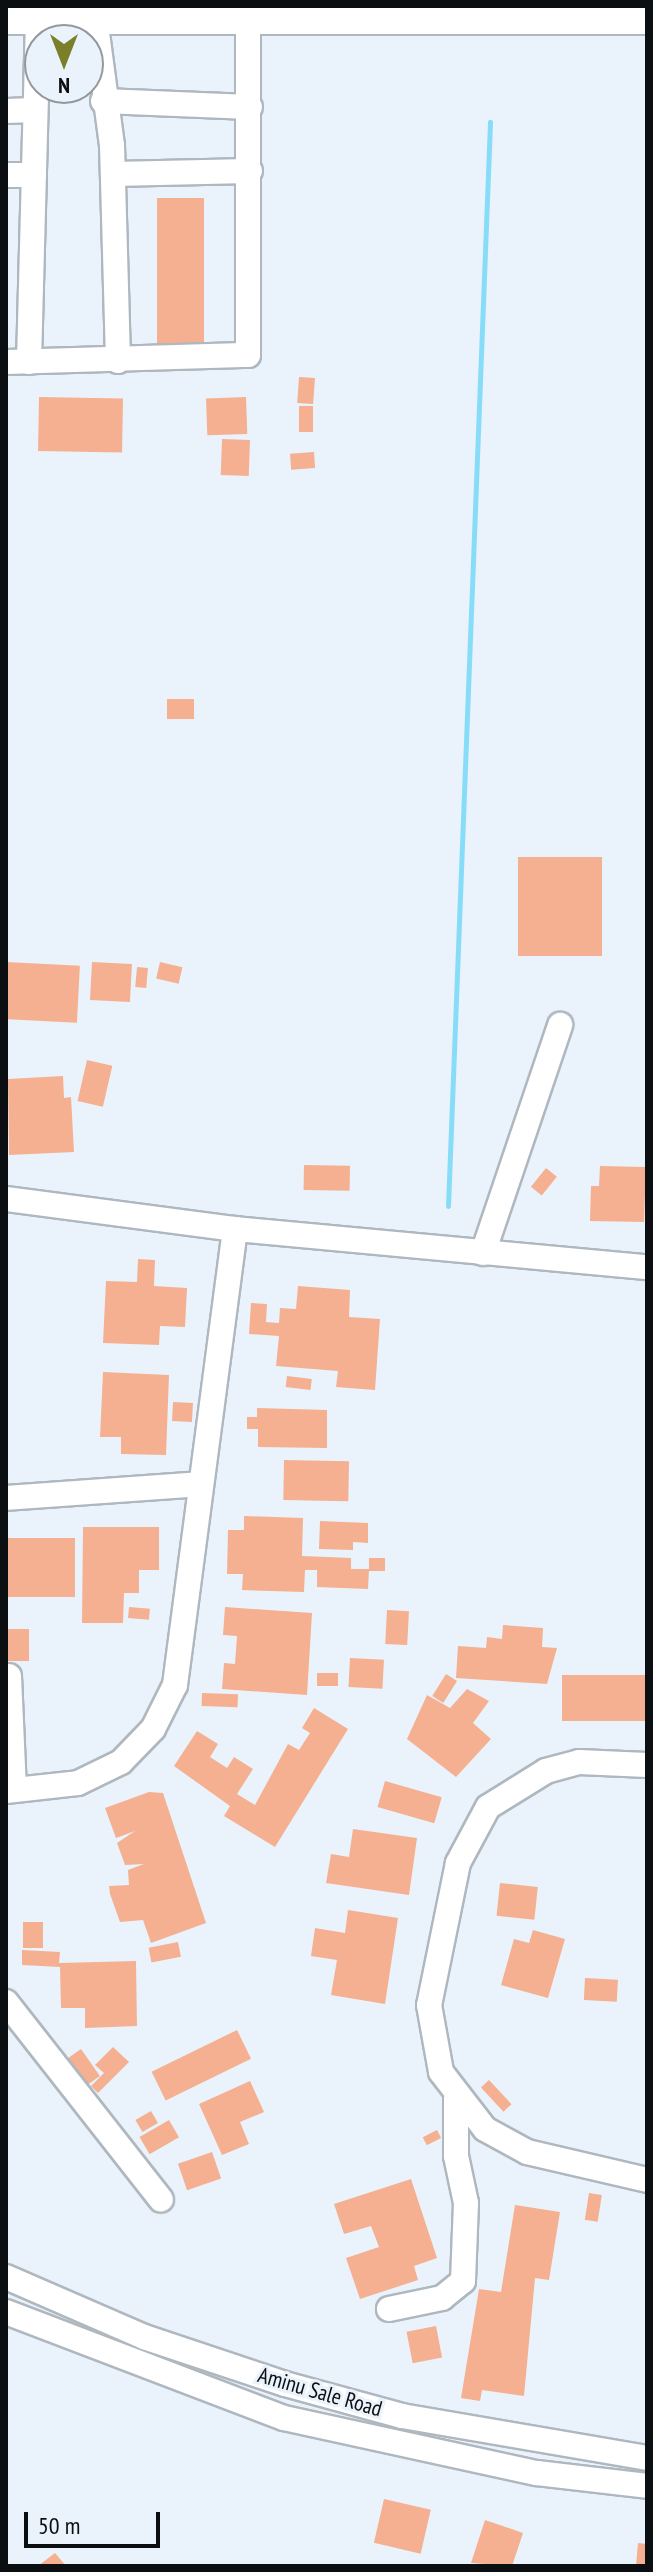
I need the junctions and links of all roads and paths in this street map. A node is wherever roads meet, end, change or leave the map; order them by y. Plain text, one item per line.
1 (204, 6) edge
2 (22, 17) edge
3 (160, 17) junction
4 (248, 17) junction
5 (647, 17) edge
6 (95, 18) junction
7 (96, 24) edge
8 (104, 101) edge
9 (103, 104) edge
10 (250, 107) junction
11 (35, 110) junction
12 (6, 111) edge
13 (250, 171) junction
14 (113, 174) junction
15 (6, 175) edge
16 (34, 175) junction
17 (118, 361) junction
18 (17, 362) edge
19 (560, 1025) dead end
20 (6, 1199) edge
21 (235, 1229) junction
22 (483, 1253) junction
23 (647, 1267) edge
24 (200, 1484) junction
25 (6, 1498) edge
26 (9, 1676) dead end
27 (647, 1765) edge
28 (10, 1790) edge
29 (6, 2002) edge
30 (456, 2099) junction
31 (647, 2180) edge
32 (161, 2200) dead end
33 (6, 2277) edge
34 (389, 2309) dead end
35 (6, 2312) edge
36 (647, 2458) edge
37 (647, 2486) edge

1 - 3 highway
2 - 6 highway
2 - 11 street
3 - 4 highway
3 - 6 highway
4 - 5 highway
4 - 10 street
6 - 7 street
8 - 10 street
9 - 14 street
10 - 13 street
11 - 12 street
11 - 16 street
13 - 14 street
13 - 17 street
14 - 17 street
15 - 16 street
16 - 18 street
17 - 18 street
19 - 22 street
20 - 21 street
21 - 22 street
21 - 24 street
22 - 23 street
24 - 25 street
24 - 28 street
26 - 28 street
27 - 30 street
29 - 32 street
30 - 31 street
30 - 34 street
33 - 36 street, Aminu Sale Road
35 - 37 street, Aminu Sale Road

